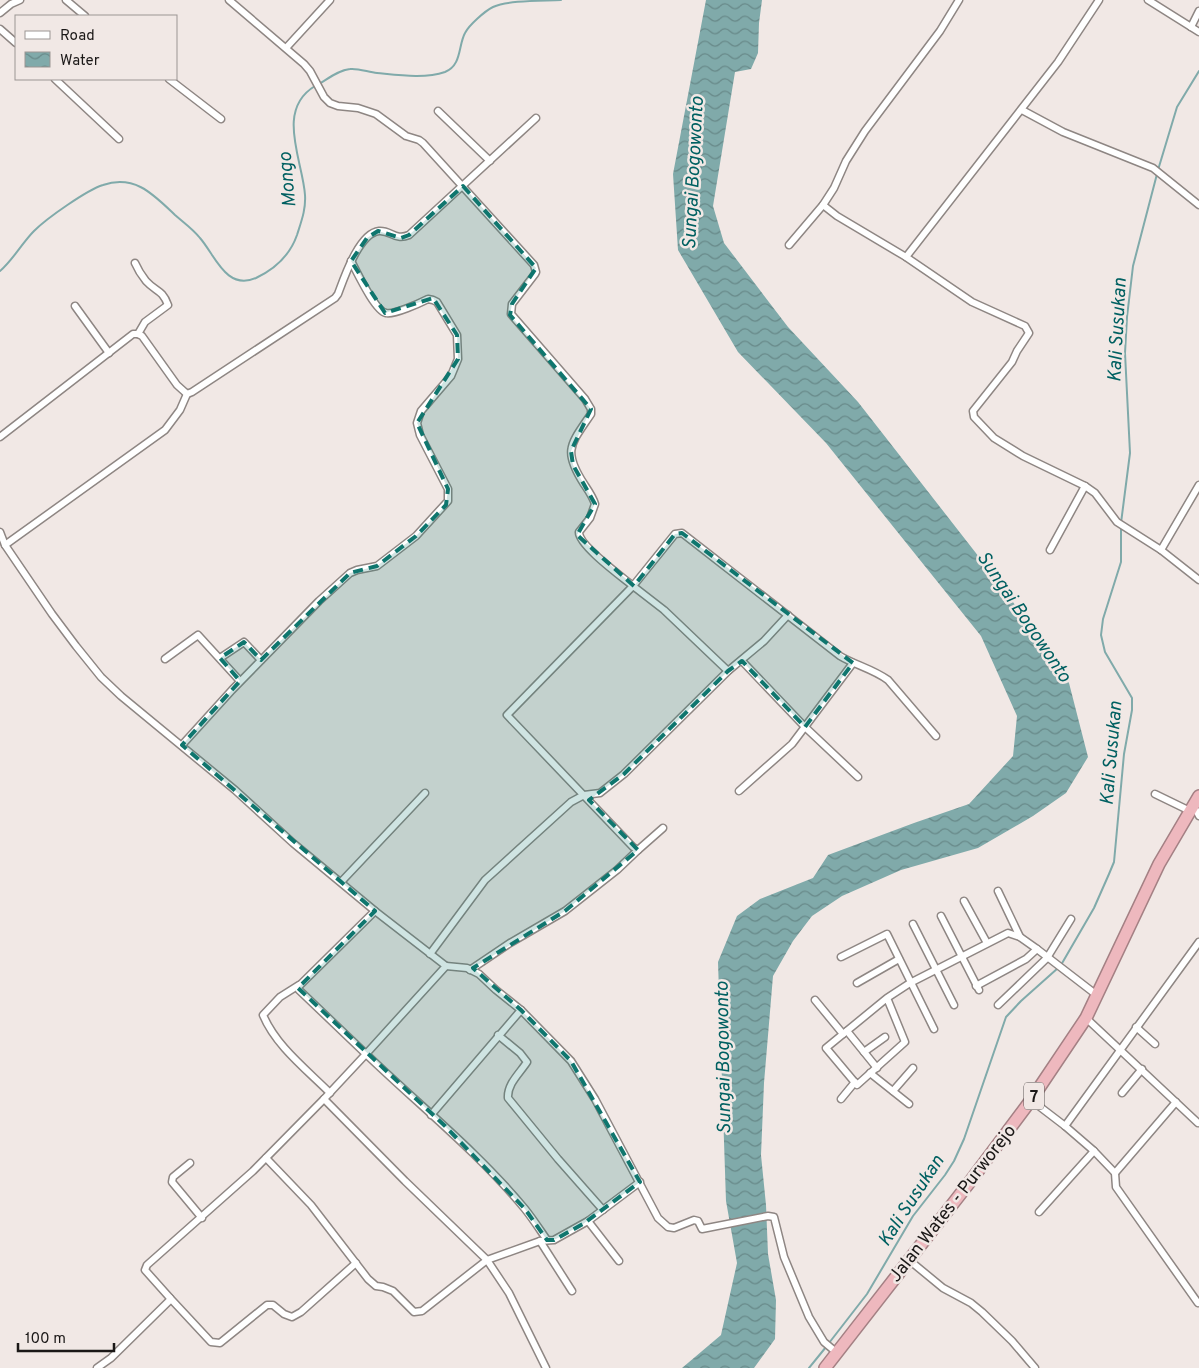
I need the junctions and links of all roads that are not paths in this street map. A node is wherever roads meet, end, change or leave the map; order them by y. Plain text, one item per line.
1 (20, 0) edge
2 (66, 0) edge
3 (229, 0) edge
4 (330, 0) edge
5 (959, 0) edge
6 (1099, 0) edge
7 (1148, 0) edge
8 (1199, 11) edge
9 (0, 13) edge
10 (84, 15) edge
11 (1191, 27) junction
12 (0, 28) edge
13 (1199, 32) edge
14 (15, 42) edge
15 (286, 48) junction
16 (56, 80) edge
17 (170, 80) edge
18 (1022, 110) junction
19 (438, 112) dead end
20 (536, 118) dead end
21 (221, 119) dead end
22 (119, 139) dead end
23 (490, 161) junction
24 (462, 186) junction
25 (823, 205) junction
26 (1199, 205) edge
27 (789, 245) dead end
28 (906, 257) junction
29 (351, 261) junction
30 (135, 263) dead end
31 (75, 306) dead end
32 (138, 334) junction
33 (109, 353) junction
34 (187, 394) junction
35 (0, 437) edge
36 (1199, 485) edge
37 (1085, 486) junction
38 (0, 532) edge
39 (5, 545) junction
40 (1050, 550) dead end
41 (1161, 550) junction
42 (1199, 580) edge
43 (634, 586) junction
44 (788, 615) junction
45 (220, 658) junction
46 (165, 659) dead end
47 (261, 660) junction
48 (742, 661) junction
49 (853, 663) junction
50 (728, 671) junction
51 (240, 682) junction
52 (805, 727) junction
53 (936, 736) dead end
54 (182, 745) junction
55 (858, 777) dead end
56 (739, 791) dead end
57 (425, 793) dead end
58 (1155, 794) dead end
59 (584, 795) junction
60 (1195, 807) edge
61 (663, 828) dead end
62 (638, 850) junction
63 (341, 882) junction
64 (998, 891) dead end
65 (964, 901) dead end
66 (375, 911) junction
67 (941, 916) dead end
68 (1071, 919) dead end
69 (913, 924) dead end
70 (1020, 937) junction
71 (1199, 942) edge
72 (987, 943) junction
73 (1037, 949) junction
74 (430, 954) junction
75 (841, 957) dead end
76 (961, 958) junction
77 (1047, 958) junction
78 (899, 959) junction
79 (446, 966) junction
80 (470, 970) junction
81 (935, 970) junction
82 (857, 982) dead end
83 (910, 983) junction
84 (299, 985) junction
85 (1098, 996) junction
86 (887, 998) junction
87 (815, 1000) dead end
88 (954, 1005) dead end
89 (998, 1005) dead end
90 (521, 1010) junction
91 (1086, 1018) junction
92 (1136, 1027) junction
93 (934, 1030) dead end
94 (845, 1032) junction
95 (498, 1035) junction
96 (885, 1037) dead end
97 (1155, 1044) dead end
98 (1121, 1049) junction
99 (864, 1052) junction
100 (366, 1054) junction
101 (877, 1068) junction
102 (913, 1068) dead end
103 (1142, 1069) junction
104 (870, 1073) junction
105 (855, 1082) junction
106 (893, 1091) junction
107 (330, 1093) junction
108 (1122, 1093) dead end
109 (324, 1098) junction
110 (841, 1099) dead end
111 (1031, 1100) junction
112 (1176, 1102) junction
113 (910, 1104) dead end
114 (431, 1115) junction
115 (1198, 1123) edge
116 (1065, 1126) junction
117 (1094, 1151) junction
118 (266, 1158) junction
119 (190, 1163) dead end
120 (1115, 1173) junction
121 (640, 1182) junction
122 (603, 1210) junction
123 (1039, 1212) dead end
124 (202, 1218) junction
125 (588, 1221) junction
126 (544, 1241) junction
127 (487, 1260) junction
128 (909, 1260) junction
129 (619, 1261) dead end
130 (356, 1263) junction
131 (572, 1291) dead end
132 (170, 1298) junction
133 (1198, 1303) edge
134 (834, 1350) junction
135 (97, 1368) edge
136 (546, 1368) edge
137 (825, 1368) edge
138 (1034, 1368) edge

1 - 9 street
2 - 10 street
3 - 15 street
4 - 15 street
5 - 25 street
6 - 18 street
7 - 11 street
8 - 11 street
11 - 13 street
12 - 14 street
15 - 24 street
16 - 22 street
17 - 21 street
18 - 26 street
18 - 28 street
19 - 23 street
20 - 23 street
23 - 24 street
24 - 29 street
24 - 43 street
25 - 27 street
25 - 28 street
28 - 37 street
29 - 34 street
29 - 47 street
30 - 32 street
31 - 33 street
32 - 33 street
32 - 34 street
33 - 35 street
34 - 39 street
36 - 41 street
37 - 40 street
37 - 41 street
38 - 39 street
39 - 54 street
41 - 42 street
43 - 44 street
43 - 50 street
43 - 59 street
44 - 48 street
44 - 49 street
45 - 46 street
45 - 47 street
45 - 51 street
47 - 51 street
48 - 50 street
48 - 52 street
49 - 52 street
49 - 53 street
50 - 59 street
51 - 54 street
52 - 55 street
52 - 56 street
54 - 63 street
57 - 63 street
58 - 60 street
59 - 62 street
59 - 74 street
60 - 85 highway, Jalan Wates - Purworejo / 7
61 - 62 street
62 - 80 street
63 - 66 street
64 - 70 street
65 - 72 street
66 - 74 street
66 - 84 street
67 - 76 street
68 - 77 street
69 - 81 street
70 - 72 street
70 - 73 street
71 - 92 street
72 - 76 street
73 - 76 street
73 - 77 street
74 - 79 street
75 - 78 street
76 - 81 street
77 - 85 street
77 - 89 street
78 - 82 street
78 - 83 street
79 - 80 street
79 - 100 street
80 - 90 street
81 - 83 street
81 - 88 street
83 - 86 street
83 - 93 street
84 - 100 street
84 - 107 street
85 - 91 highway, Jalan Wates - Purworejo / 7
86 - 94 street
86 - 101 street
87 - 94 street
90 - 95 street
90 - 121 street
91 - 98 street
91 - 111 highway, Jalan Wates - Purworejo / 7
92 - 97 street
92 - 98 street
94 - 99 street
94 - 105 street
95 - 114 street
95 - 122 street
96 - 99 street
98 - 103 street
98 - 116 street
99 - 101 street
100 - 107 street
100 - 114 street
101 - 104 street
102 - 106 street
103 - 108 street
103 - 112 street
104 - 105 street
104 - 106 street
105 - 110 street
106 - 113 street
107 - 109 street
109 - 118 street
109 - 127 street
111 - 116 street
111 - 128 highway, Jalan Wates - Purworejo / 7
112 - 115 street
112 - 120 street
114 - 126 street
116 - 117 street
117 - 120 street
117 - 123 street
118 - 124 street
118 - 130 street
119 - 124 street
120 - 133 street
121 - 122 street
121 - 134 street
122 - 125 street
124 - 132 street
125 - 126 street
125 - 129 street
126 - 127 street
126 - 131 street
127 - 130 street
127 - 136 street
128 - 134 highway, Jalan Wates - Purworejo / 7
128 - 138 street
130 - 132 street
132 - 135 street
134 - 137 highway, Jalan Wates - Purworejo / 7

